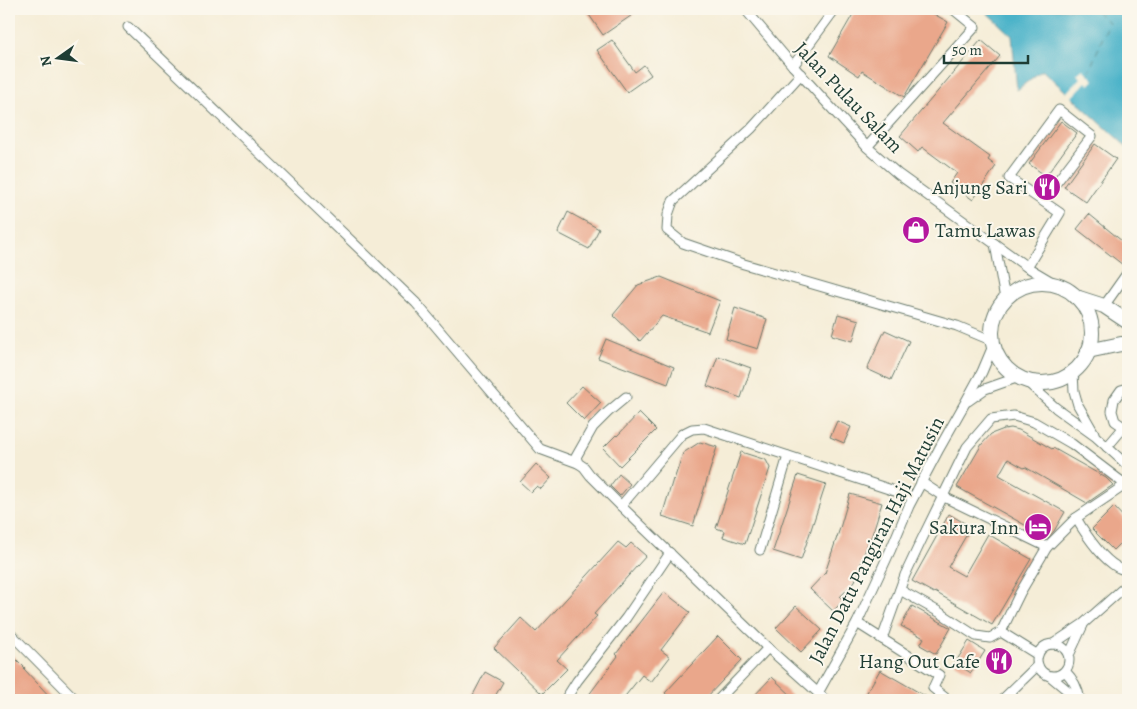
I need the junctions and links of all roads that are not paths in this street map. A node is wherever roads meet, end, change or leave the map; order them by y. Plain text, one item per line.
1 (745, 9) edge
2 (835, 9) edge
3 (952, 9) edge
4 (128, 28) dead end
5 (793, 66) junction
6 (801, 74) junction
7 (867, 147) junction
8 (1056, 183) dead end
9 (995, 244) junction
10 (1027, 267) junction
11 (1128, 272) edge
12 (1059, 286) junction
13 (1076, 297) junction
14 (1005, 299) junction
15 (1104, 306) junction
16 (1128, 322) edge
17 (993, 343) junction
18 (1128, 345) edge
19 (1088, 351) junction
20 (1072, 373) junction
21 (1022, 379) junction
22 (1128, 388) edge
23 (626, 397) dead end
24 (965, 403) junction
25 (1126, 428) edge
26 (1095, 436) junction
27 (1107, 447) junction
28 (788, 456) junction
29 (578, 463) junction
30 (1128, 466) edge
31 (921, 482) junction
32 (1127, 484) edge
33 (944, 496) junction
34 (913, 497) junction
35 (621, 506) junction
36 (1076, 518) junction
37 (1047, 547) junction
38 (760, 550) dead end
39 (670, 553) junction
40 (1128, 571) edge
41 (1128, 584) edge
42 (900, 590) junction
43 (857, 623) junction
44 (1083, 624) junction
45 (9, 632) edge
46 (1001, 632) junction
47 (882, 639) junction
48 (1053, 644) junction
49 (768, 648) junction
50 (1038, 655) junction
51 (1069, 655) junction
52 (1038, 665) junction
53 (1065, 671) junction
54 (1050, 676) junction
55 (818, 693) junction
56 (76, 700) edge
57 (565, 700) edge
58 (718, 700) edge
59 (826, 700) edge
60 (948, 700) edge
61 (1002, 700) edge
62 (1079, 700) edge

1 - 5 street, Jalan Pulau Salam
2 - 5 street
3 - 7 street
4 - 29 street
5 - 6 street, Jalan Pulau Salam
6 - 7 street, Jalan Pulau Salam
6 - 17 street
7 - 9 street, Jalan Pulau Salam
8 - 10 street
9 - 10 street, Jalan Pulau Salam
9 - 14 street
10 - 12 street, Jalan Pulau Salam
11 - 15 street
12 - 13 main road
12 - 14 main road
13 - 15 main road
13 - 19 main road
14 - 17 main road
15 - 16 main road
17 - 21 main road
17 - 24 street, Jalan Datu Pangiran Haji Matusin
18 - 19 main road
19 - 20 main road
20 - 21 main road
20 - 26 street
21 - 24 street
21 - 26 street
22 - 25 street
23 - 29 street
24 - 31 street, Jalan Datu Pangiran Haji Matusin
25 - 27 street
26 - 27 street
27 - 30 street
28 - 34 street
28 - 35 street
28 - 38 street
29 - 35 street
31 - 33 street
31 - 34 street, Jalan Datu Pangiran Haji Matusin
32 - 33 street
32 - 36 street
33 - 37 street
33 - 42 street
34 - 43 street, Jalan Datu Pangiran Haji Matusin
35 - 39 street
36 - 37 street
36 - 40 street
37 - 46 street
39 - 49 street
39 - 57 street
41 - 44 street
42 - 46 street
42 - 47 street
43 - 47 street
43 - 55 street, Jalan Datu Pangiran Haji Matusin
44 - 48 street
44 - 51 street
45 - 56 street
46 - 50 street
47 - 60 street
48 - 50 street
48 - 51 street
49 - 55 street
49 - 58 street
50 - 52 street
51 - 53 street
52 - 54 street
52 - 61 street
53 - 54 street
53 - 62 street
54 - 62 street
55 - 59 street

